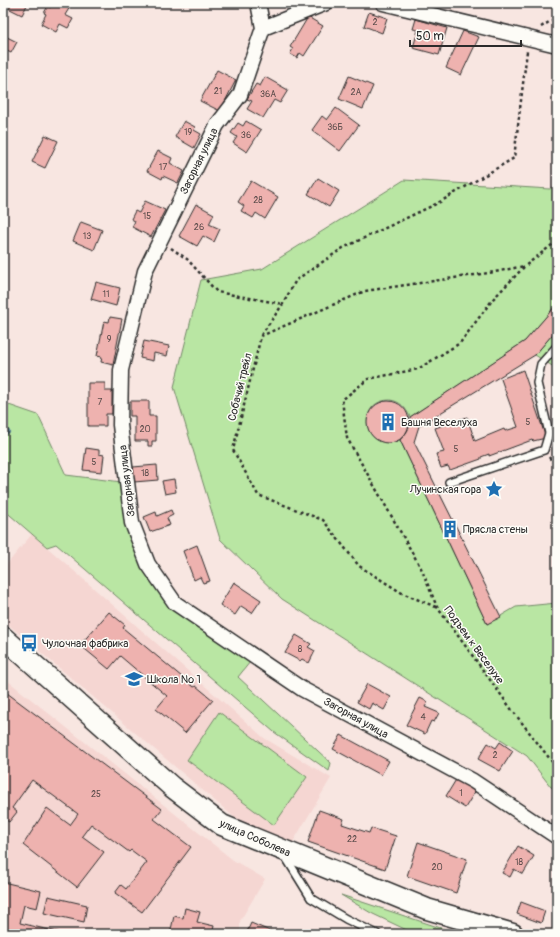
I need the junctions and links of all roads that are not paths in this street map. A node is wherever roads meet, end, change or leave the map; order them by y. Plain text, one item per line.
1 (258, 3) edge
2 (326, 3) edge
3 (383, 3) edge
4 (263, 28) junction
5 (557, 45) edge
6 (557, 346) edge
7 (449, 482) dead end
8 (3, 637) edge
9 (557, 837) edge
10 (280, 849) junction
11 (377, 934) edge
12 (513, 934) edge

1 - 4 street
2 - 4 street
3 - 5 street
4 - 9 street, Загорная улица
6 - 7 lane
8 - 10 main road, улица Соболева
10 - 11 lane
10 - 12 main road, улица Соболева

